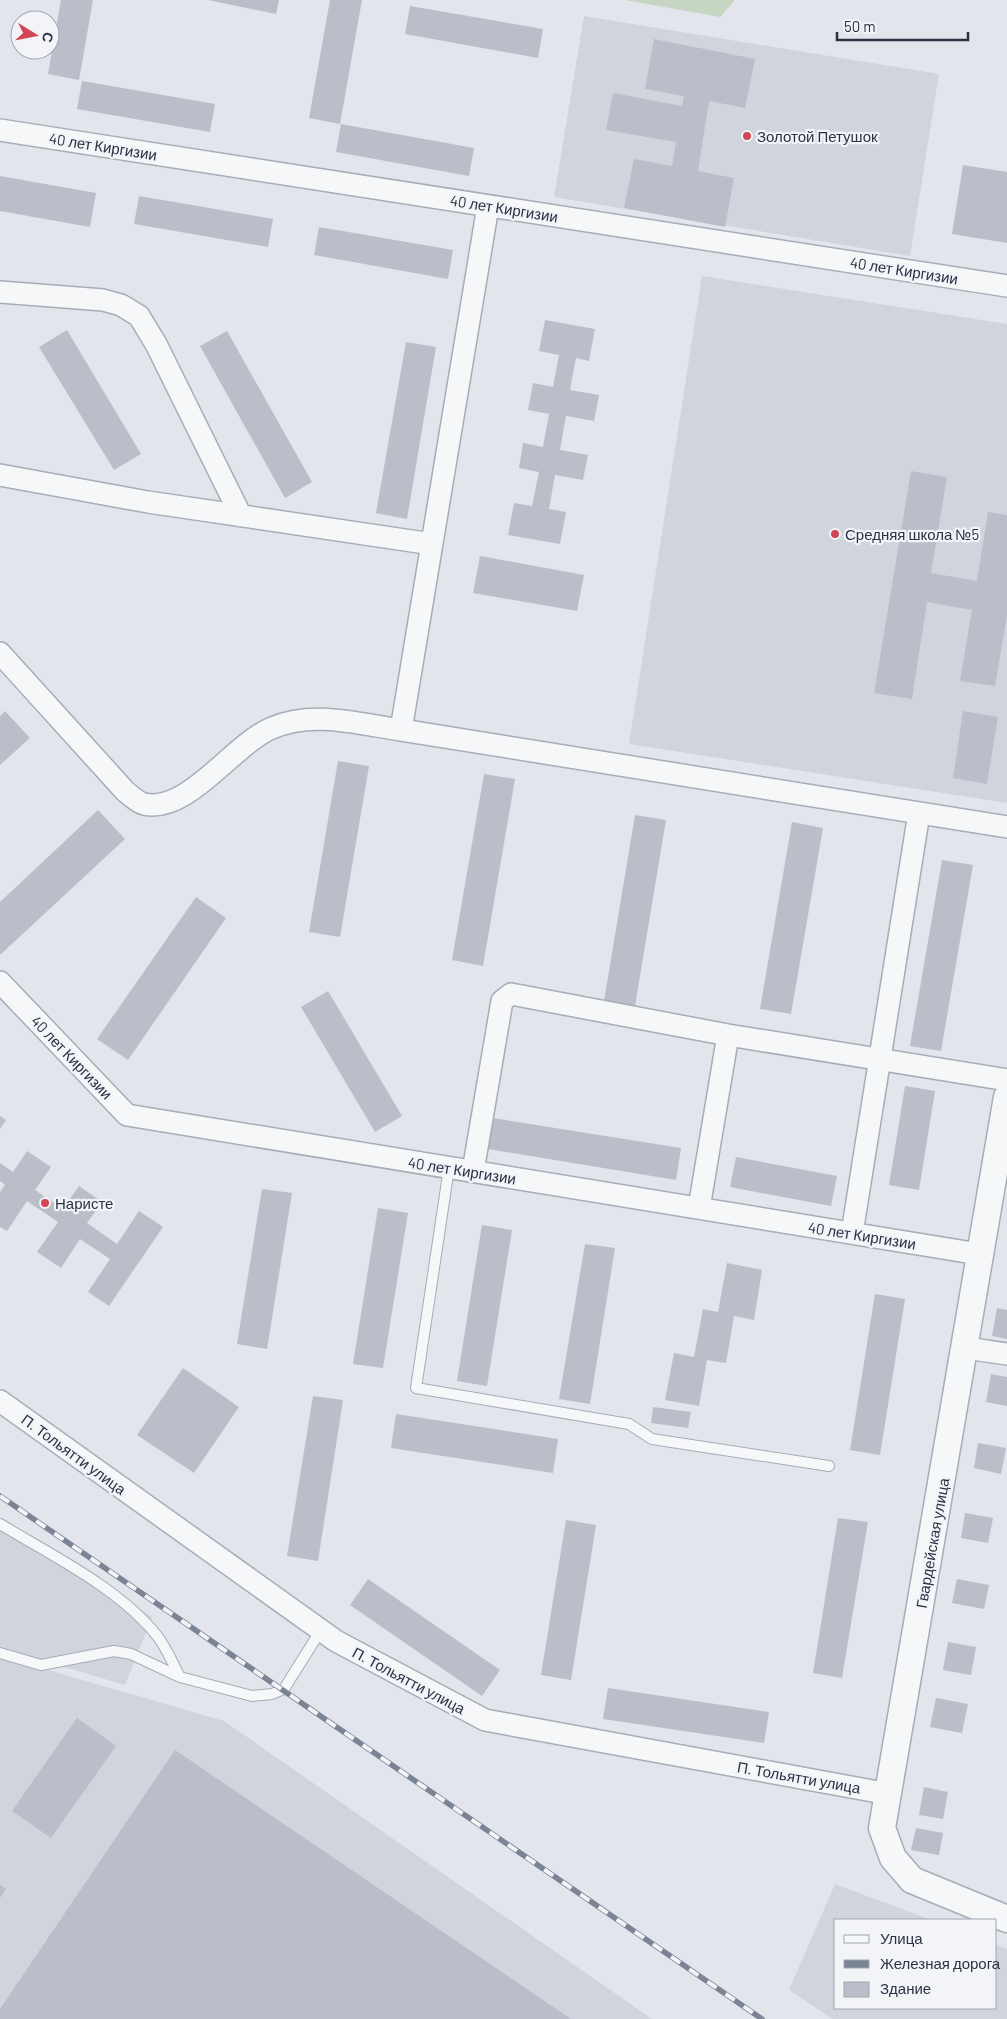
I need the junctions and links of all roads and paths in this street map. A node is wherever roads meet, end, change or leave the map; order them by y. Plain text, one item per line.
1 (0, 130) edge
2 (488, 206) junction
3 (1007, 286) edge
4 (0, 292) edge
5 (0, 476) edge
6 (241, 516) junction
7 (432, 544) junction
8 (0, 653) edge
9 (401, 730) junction
10 (919, 813) junction
11 (1007, 827) edge
12 (0, 982) edge
13 (728, 1035) junction
14 (879, 1059) junction
15 (1007, 1080) edge
16 (1007, 1096) edge
17 (449, 1168) junction
18 (473, 1171) junction
19 (699, 1208) junction
20 (852, 1234) junction
21 (979, 1254) junction
22 (966, 1348) junction
23 (1007, 1354) edge
24 (0, 1401) edge
25 (829, 1466) dead end
26 (0, 1524) edge
27 (321, 1630) junction
28 (0, 1653) edge
29 (180, 1677) junction
30 (888, 1794) junction
31 (1007, 1919) edge

1 - 2 street, 40 лет Киргизии
2 - 3 street, 40 лет Киргизии
2 - 7 street
4 - 6 street
5 - 6 street
6 - 7 street
7 - 9 street
8 - 9 street
9 - 10 street
10 - 11 street
10 - 14 street
12 - 17 street, 40 лет Киргизии
13 - 14 street
13 - 18 street
13 - 19 street
14 - 15 street
14 - 20 street
16 - 21 street, Гвардейская улица
17 - 18 street, 40 лет Киргизии
17 - 25 lane
18 - 19 street, 40 лет Киргизии
19 - 20 street, 40 лет Киргизии
20 - 21 street, 40 лет Киргизии
21 - 22 street, Гвардейская улица
22 - 23 street
22 - 30 street, Гвардейская улица
24 - 27 street, П. Тольятти улица
26 - 29 lane
27 - 29 lane
27 - 30 street, П. Тольятти улица
28 - 29 lane
30 - 31 street, Гвардейская улица

